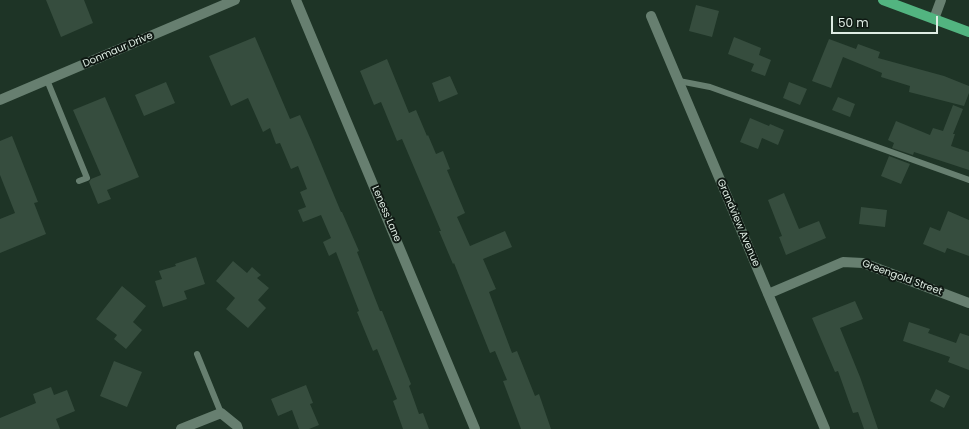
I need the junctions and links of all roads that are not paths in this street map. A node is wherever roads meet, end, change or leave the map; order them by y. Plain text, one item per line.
1 (235, 0) edge
2 (296, 0) edge
3 (883, 0) edge
4 (941, 0) edge
5 (652, 16) dead end
6 (934, 19) junction
7 (969, 32) edge
8 (47, 80) junction
9 (679, 81) junction
10 (0, 100) edge
11 (969, 180) edge
12 (79, 181) dead end
13 (768, 294) junction
14 (969, 303) edge
15 (197, 354) dead end
16 (221, 413) junction
17 (181, 429) edge
18 (238, 429) edge
19 (475, 429) edge
20 (825, 429) edge

1 - 8 street, Donmaur Drive
2 - 19 street, Leness Lane
3 - 6 main road
4 - 6 street
5 - 9 street, Grandview Avenue
6 - 7 main road
8 - 10 street, Donmaur Drive
8 - 12 lane
9 - 11 lane
9 - 13 street, Grandview Avenue
13 - 14 street, Greengold Street
13 - 20 street, Grandview Avenue
15 - 16 lane
16 - 17 street
16 - 18 street

